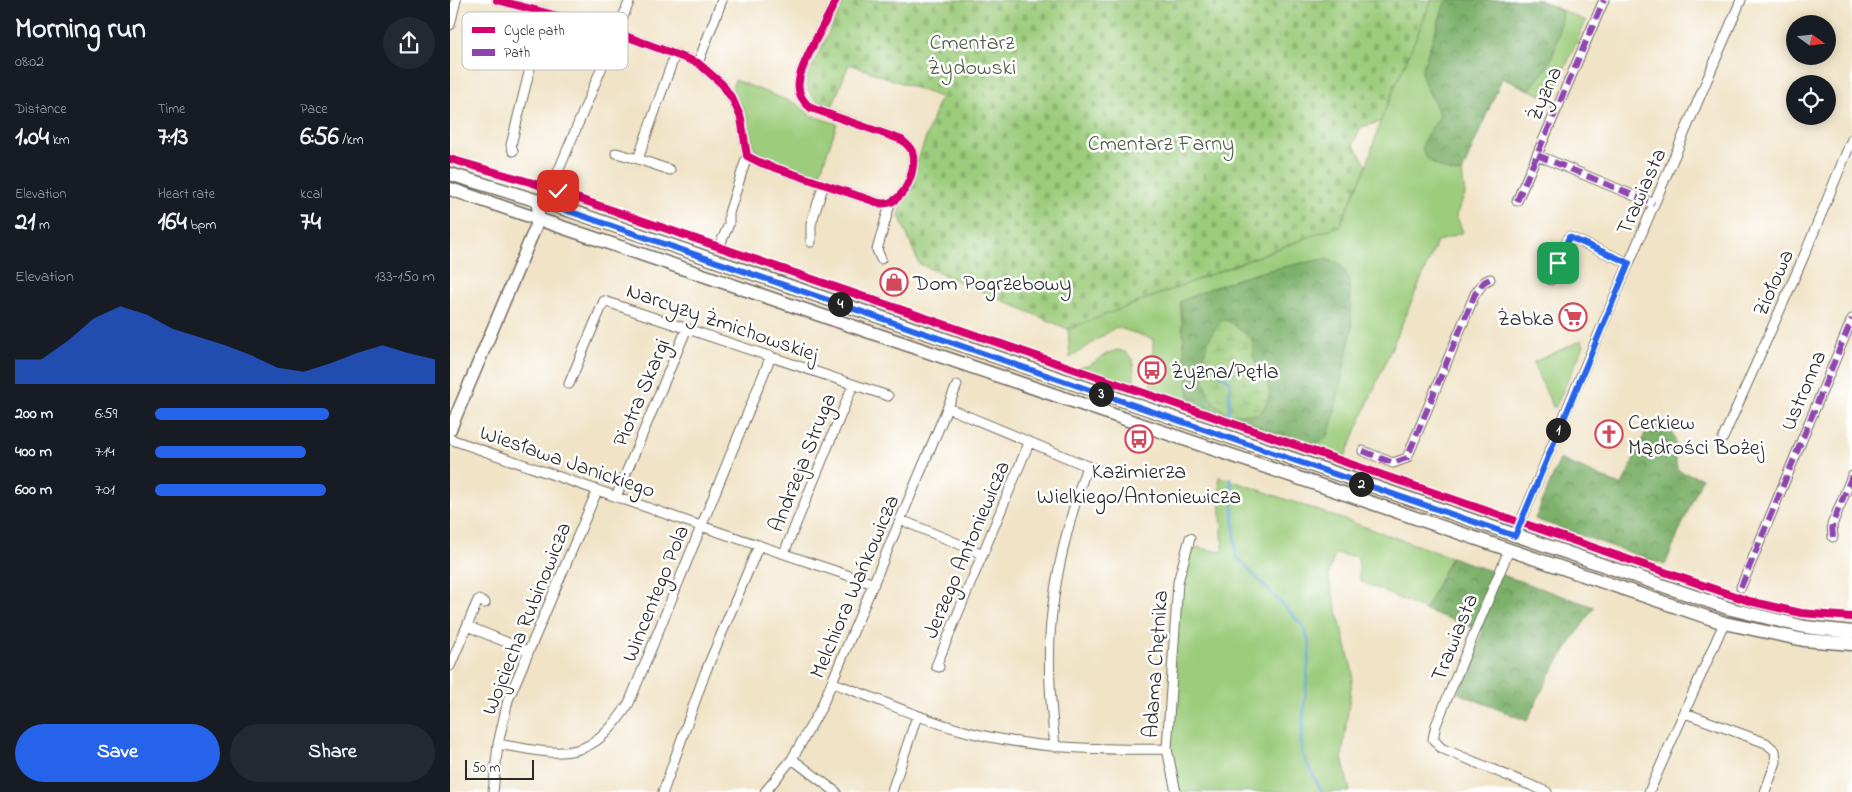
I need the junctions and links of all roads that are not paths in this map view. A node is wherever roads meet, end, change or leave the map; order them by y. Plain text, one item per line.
1 (456, 0) edge
2 (497, 0) edge
3 (630, 0) edge
4 (722, 0) edge
5 (836, 0) edge
6 (1604, 0) edge
7 (1741, 0) edge
8 (544, 12) edge
9 (625, 12) edge
10 (450, 25) edge
11 (628, 37) edge
12 (675, 54) junction
13 (698, 63) junction
14 (530, 70) edge
15 (600, 70) edge
16 (1852, 139) edge
17 (513, 151) dead end
18 (616, 153) dead end
19 (1537, 155) junction
20 (747, 156) junction
21 (638, 159) junction
22 (670, 170) dead end
23 (450, 174) edge
24 (824, 184) junction
25 (450, 189) edge
26 (1517, 201) dead end
27 (541, 202) junction
28 (890, 204) junction
29 (1654, 204) junction
30 (539, 219) junction
31 (654, 240) junction
32 (811, 242) dead end
33 (720, 247) dead end
34 (648, 256) junction
35 (881, 259) dead end
36 (1629, 263) junction
37 (1490, 279) dead end
38 (1551, 280) dead end
39 (1852, 319) edge
40 (687, 328) junction
41 (771, 356) junction
42 (569, 384) dead end
43 (853, 385) junction
44 (957, 385) dead end
45 (888, 396) dead end
46 (1136, 406) junction
47 (948, 408) junction
48 (1126, 420) junction
49 (450, 430) edge
50 (1723, 438) dead end
51 (450, 439) edge
52 (1030, 442) junction
53 (1362, 452) dead end
54 (1087, 466) junction
55 (1103, 472) dead end
56 (1852, 476) edge
57 (596, 491) junction
58 (616, 498) junction
59 (1404, 498) junction
60 (1399, 513) junction
61 (901, 520) junction
62 (702, 527) junction
63 (1515, 536) junction
64 (1833, 537) dead end
65 (1190, 538) dead end
66 (758, 545) junction
67 (1509, 550) junction
68 (784, 553) junction
69 (982, 554) junction
70 (874, 584) junction
71 (1741, 587) dead end
72 (486, 603) dead end
73 (1724, 623) junction
74 (467, 626) junction
75 (1852, 632) edge
76 (1852, 644) edge
77 (528, 651) junction
78 (450, 666) edge
79 (939, 667) dead end
80 (833, 683) junction
81 (1685, 713) junction
82 (917, 716) junction
83 (498, 744) junction
84 (1055, 747) junction
85 (1167, 748) junction
86 (792, 760) junction
87 (892, 791) edge
88 (493, 792) edge
89 (664, 792) edge
90 (765, 792) edge
91 (836, 792) edge
92 (1176, 792) edge
93 (1547, 792) edge
94 (1649, 792) edge
95 (1765, 792) edge

1 - 10 street
2 - 8 street
3 - 9 street
4 - 13 street
5 - 28 street
6 - 19 street, Żyzna
7 - 29 street, Trawiasta
11 - 12 street
12 - 13 street
12 - 21 street
13 - 20 street
14 - 17 street
15 - 27 street
16 - 50 street, Ziołowa
18 - 21 street
19 - 26 street, Żyzna
19 - 29 street
20 - 24 street
20 - 33 street
21 - 22 street
23 - 27 main road
24 - 28 street
24 - 32 street
25 - 30 main road
27 - 30 street
27 - 31 main road
28 - 35 street
29 - 36 street, Trawiasta
30 - 34 main road
30 - 49 street
31 - 34 main road
31 - 46 main road
34 - 48 main road
36 - 38 street
36 - 63 street, Trawiasta
37 - 53 street
39 - 71 street, Ustronna
40 - 41 street, Narcyzy Żmichowskiej
40 - 42 street, Narcyzy Żmichowskiej
40 - 58 street, Piotra Skargi
41 - 43 street, Narcyzy Żmichowskiej
41 - 62 street, Wincentego Pola
43 - 45 street, Narcyzy Żmichowskiej
43 - 68 street, Andrzeja Struga
44 - 47 street, Melchiora Wańkowicza
46 - 48 main road
46 - 59 main road
47 - 52 street, Jerzego Antoniewicza
47 - 61 street, Melchiora Wańkowicza
48 - 60 main road
51 - 57 street, Wiesława Janickiego
52 - 54 street, Jerzego Antoniewicza
52 - 69 street, Jerzego Antoniewicza
54 - 55 street
54 - 84 street
56 - 64 street
57 - 58 street, Wiesława Janickiego
57 - 77 street, Wojciecha Rubinowicza
58 - 62 street, Wiesława Janickiego
59 - 60 main road
59 - 63 main road
60 - 67 main road
61 - 69 street
61 - 70 street, Melchiora Wańkowicza
62 - 66 street, Wiesława Janickiego
62 - 83 street, Wincentego Pola
63 - 75 main road
65 - 85 street, Adama Chętnika
66 - 68 street, Wiesława Janickiego
66 - 89 street
67 - 73 main road
67 - 93 street, Trawiasta
68 - 70 street, Wiesława Janickiego
69 - 79 street, Jerzego Antoniewicza
70 - 80 street, Melchiora Wańkowicza
72 - 74 street
73 - 76 main road
73 - 81 street
74 - 77 street
74 - 78 street
77 - 83 street, Wojciecha Rubinowicza
80 - 82 street
80 - 86 street, Melchiora Wańkowicza
81 - 94 street
81 - 95 street
82 - 84 street
82 - 87 street
83 - 88 street, Wojciecha Rubinowicza
84 - 85 street
85 - 92 street, Adama Chętnika
86 - 90 street, Melchiora Wańkowicza
86 - 91 street

